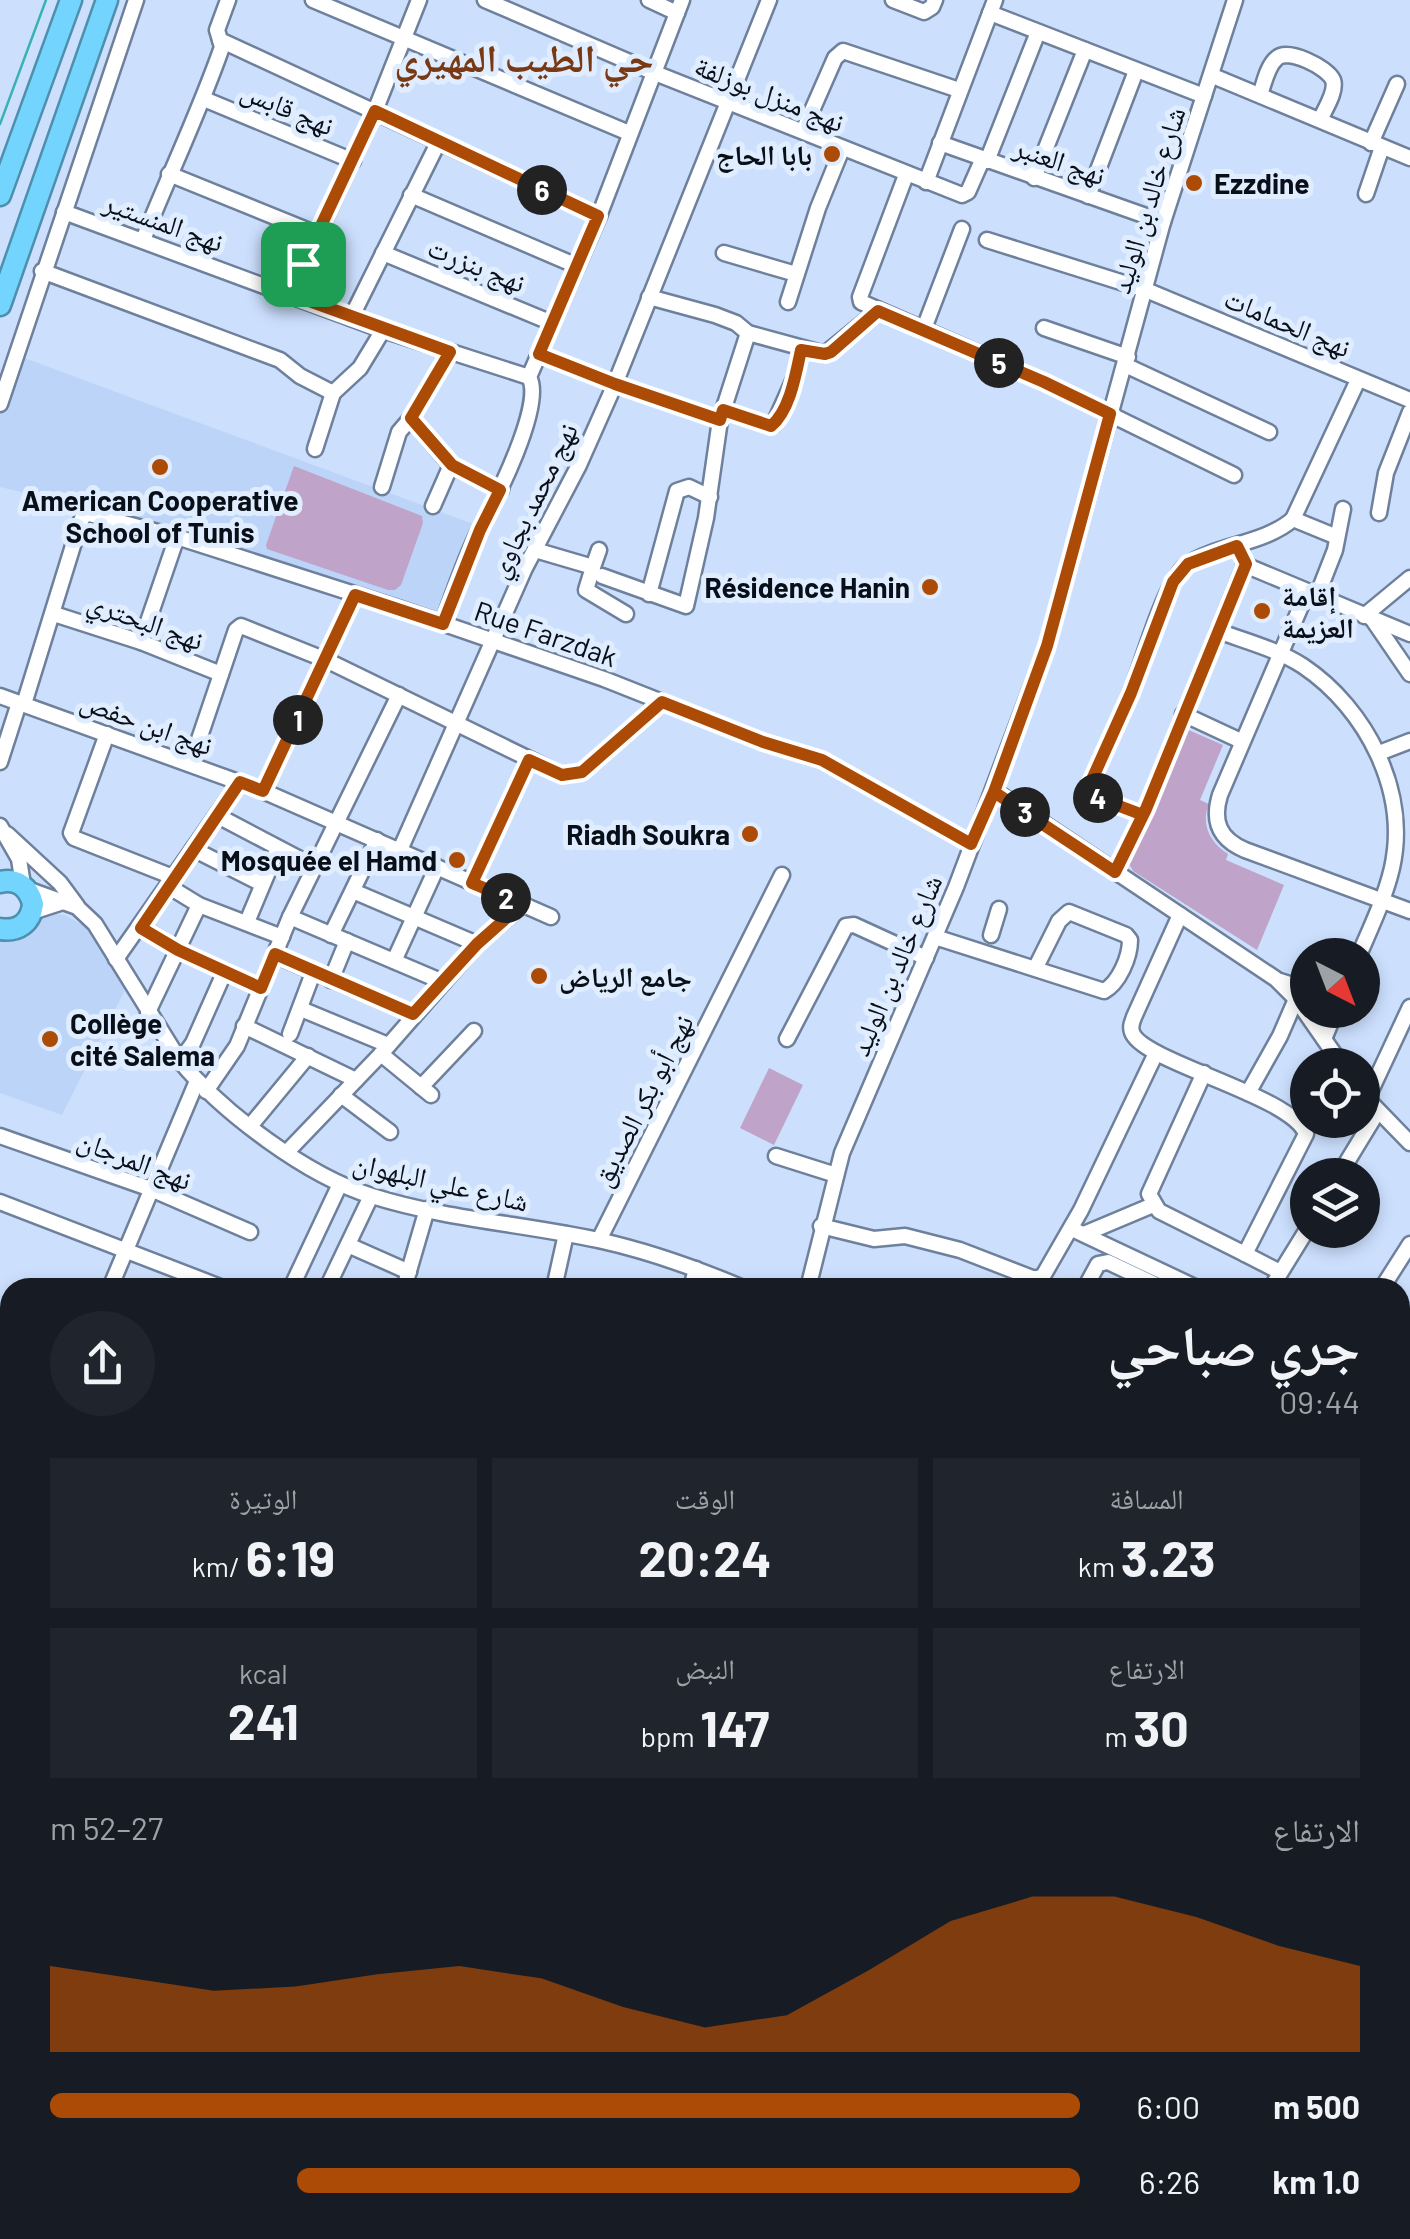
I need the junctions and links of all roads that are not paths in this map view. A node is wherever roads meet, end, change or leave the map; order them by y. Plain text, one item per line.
1 (70, 0) edge
2 (107, 0) edge
3 (136, 0) edge
4 (228, 0) edge
5 (313, 0) edge
6 (420, 0) edge
7 (485, 0) edge
8 (648, 0) edge
9 (769, 0) edge
10 (893, 0) edge
11 (935, 0) edge
12 (1235, 0) edge
13 (679, 6) edge
14 (992, 6) edge
15 (1038, 32) junction
16 (218, 35) junction
17 (405, 37) junction
18 (1085, 50) junction
19 (1136, 70) junction
20 (656, 73) junction
21 (1213, 76) junction
22 (1397, 84) dead end
23 (959, 90) junction
24 (1260, 95) junction
25 (1204, 96) junction
26 (204, 99) junction
27 (727, 102) junction
28 (375, 111) junction
29 (1320, 118) junction
30 (630, 132) junction
31 (804, 132) junction
32 (439, 141) junction
33 (940, 143) junction
34 (1376, 145) junction
35 (842, 149) junction
36 (1410, 158) edge
37 (985, 160) junction
38 (353, 162) junction
39 (169, 174) junction
40 (906, 175) junction
41 (1034, 178) junction
42 (926, 182) junction
43 (1366, 194) dead end
44 (0, 195) edge
45 (411, 196) junction
46 (1088, 196) junction
47 (64, 212) junction
48 (598, 216) junction
49 (1163, 222) junction
50 (962, 229) dead end
51 (317, 234) junction
52 (143, 240) junction
53 (986, 240) dead end
54 (384, 253) junction
55 (724, 253) dead end
56 (576, 266) junction
57 (42, 271) junction
58 (796, 274) junction
59 (1146, 290) junction
60 (290, 294) junction
61 (649, 296) junction
62 (788, 302) dead end
63 (0, 305) edge
64 (878, 311) junction
65 (352, 318) junction
66 (552, 322) junction
67 (1044, 328) dead end
68 (382, 330) junction
69 (923, 331) junction
70 (748, 332) junction
71 (801, 350) junction
72 (450, 352) junction
73 (539, 354) junction
74 (1127, 361) junction
75 (529, 377) junction
76 (1358, 380) junction
77 (615, 384) junction
78 (333, 393) junction
79 (1410, 400) edge
80 (0, 404) edge
81 (1410, 412) edge
82 (1110, 414) junction
83 (722, 415) junction
84 (411, 418) junction
85 (1269, 432) dead end
86 (316, 449) dead end
87 (452, 465) junction
88 (1234, 476) dead end
89 (382, 487) dead end
90 (500, 490) junction
91 (710, 497) junction
92 (434, 506) dead end
93 (1343, 510) dead end
94 (1379, 513) dead end
95 (1293, 519) junction
96 (178, 537) junction
97 (1336, 537) junction
98 (1237, 546) junction
99 (535, 550) junction
100 (599, 550) dead end
101 (1246, 564) junction
102 (597, 572) junction
103 (1410, 578) edge
104 (648, 594) junction
105 (1312, 594) junction
106 (355, 595) junction
107 (54, 614) junction
108 (626, 614) dead end
109 (1368, 618) junction
110 (443, 624) junction
111 (1218, 630) junction
112 (1410, 634) edge
113 (494, 641) junction
114 (141, 642) junction
115 (1278, 654) junction
116 (326, 660) junction
117 (221, 674) junction
118 (1410, 674) edge
119 (399, 695) junction
120 (0, 696) edge
121 (662, 702) junction
122 (22, 704) junction
123 (1183, 714) junction
124 (457, 725) junction
125 (108, 734) junction
126 (1410, 740) edge
127 (1241, 741) junction
128 (1379, 754) junction
129 (529, 760) junction
130 (0, 762) edge
131 (191, 763) junction
132 (240, 782) junction
133 (263, 791) junction
134 (994, 792) junction
135 (1143, 815) junction
136 (218, 816) junction
137 (336, 825) junction
138 (3, 830) edge
139 (377, 840) junction
140 (971, 844) junction
141 (278, 848) junction
142 (193, 849) junction
143 (400, 850) junction
144 (315, 867) junction
145 (437, 867) junction
146 (1115, 872) junction
147 (782, 875) dead end
148 (13, 881) edge
149 (170, 882) junction
150 (472, 883) junction
151 (262, 884) junction
152 (353, 891) junction
153 (1382, 899) junction
154 (72, 904) junction
155 (522, 904) junction
156 (199, 905) junction
157 (999, 909) dead end
158 (1410, 911) edge
159 (32, 912) junction
160 (412, 916) junction
161 (1180, 916) junction
162 (290, 918) junction
163 (551, 918) dead end
164 (247, 922) junction
165 (141, 928) junction
166 (0, 929) edge
167 (331, 935) junction
168 (991, 935) dead end
169 (282, 937) junction
170 (935, 938) junction
171 (1366, 938) edge
172 (347, 941) junction
173 (477, 944) junction
174 (178, 950) junction
175 (275, 954) junction
176 (926, 958) junction
177 (116, 960) junction
178 (394, 961) junction
179 (1035, 969) junction
180 (225, 971) junction
181 (313, 973) junction
182 (331, 980) junction
183 (442, 982) junction
184 (261, 988) junction
185 (1290, 988) edge
186 (1410, 1007) edge
187 (300, 1009) junction
188 (148, 1012) junction
189 (413, 1014) junction
190 (1290, 1017) edge
191 (244, 1026) junction
192 (1318, 1028) edge
193 (1329, 1028) edge
194 (474, 1031) dead end
195 (290, 1034) dead end
196 (786, 1039) dead end
197 (1324, 1040) junction
198 (1330, 1048) edge
199 (384, 1050) junction
200 (1156, 1053) junction
201 (308, 1056) junction
202 (180, 1061) junction
203 (1380, 1065) edge
204 (1204, 1073) junction
205 (356, 1080) junction
206 (202, 1086) junction
207 (1248, 1094) junction
208 (341, 1095) junction
209 (1380, 1112) edge
210 (251, 1125) junction
211 (390, 1132) dead end
212 (0, 1136) edge
213 (1410, 1143) edge
214 (287, 1152) junction
215 (776, 1156) dead end
216 (836, 1175) junction
217 (340, 1184) junction
218 (151, 1189) junction
219 (371, 1196) junction
220 (0, 1202) edge
221 (1154, 1205) junction
222 (426, 1209) junction
223 (821, 1226) junction
224 (1078, 1231) junction
225 (250, 1232) dead end
226 (566, 1234) junction
227 (599, 1240) junction
228 (1410, 1244) edge
229 (348, 1245) junction
230 (1295, 1248) edge
231 (126, 1249) junction
232 (1245, 1254) junction
233 (812, 1262) junction
234 (696, 1269) junction
235 (1280, 1272) junction
236 (114, 1278) edge
237 (199, 1278) edge
238 (295, 1278) edge
239 (332, 1278) edge
240 (403, 1278) edge
241 (407, 1278) edge
242 (556, 1278) edge
243 (694, 1278) edge
244 (719, 1278) edge
245 (804, 1278) edge
246 (810, 1278) edge
247 (1090, 1278) edge
248 (1141, 1278) edge
249 (1176, 1278) edge
250 (1277, 1278) edge
251 (1388, 1278) edge

1 - 44 highway
2 - 63 highway
3 - 47 street
4 - 16 street
5 - 17 street
6 - 17 street
7 - 20 street, نهج منزل بوزلفة
8 - 13 street
9 - 27 street, نهج محمد بجاوي
10 - 11 street
12 - 21 street, شارع خالد بن الوليد
13 - 20 street
14 - 15 street
14 - 23 street
15 - 18 street
15 - 37 street
16 - 26 street
16 - 28 street
17 - 28 street
17 - 30 street
18 - 19 street
18 - 41 street
19 - 25 street
19 - 46 street
20 - 27 street, نهج منزل بوزلفة
20 - 30 street
21 - 24 street
21 - 25 street, شارع خالد بن الوليد
22 - 34 street
23 - 31 street
23 - 33 street
24 - 29 street
24 - 29 street
25 - 49 street, شارع خالد بن الوليد
26 - 38 street, نهج قابس
26 - 39 street
27 - 31 street, نهج منزل بوزلفة
27 - 61 street, نهج محمد بجاوي
28 - 32 street
28 - 38 street
29 - 34 street
30 - 48 street
31 - 35 street, نهج منزل بوزلفة
32 - 45 street
32 - 48 street
33 - 37 street, نهج العنبر
33 - 42 street
34 - 36 street
34 - 43 street
35 - 40 street, نهج منزل بوزلفة
35 - 58 street
37 - 41 street, نهج العنبر
37 - 42 street, نهج منزل بوزلفة
38 - 51 street
39 - 51 street
39 - 52 street
40 - 42 street, نهج منزل بوزلفة
40 - 64 street
41 - 46 street, نهج العنبر
45 - 54 street
45 - 56 street
46 - 49 street, نهج العنبر
47 - 52 street, نهج المنستير
47 - 57 street
48 - 56 street
49 - 59 street, شارع خالد بن الوليد
50 - 69 street
51 - 60 street
52 - 60 street, نهج المنستير
53 - 59 street, نهج الحمامات
54 - 65 street
54 - 66 street, نهج بنزرت
55 - 58 street
56 - 66 street
57 - 78 street
57 - 80 street
58 - 62 street
59 - 74 street, شارع خالد بن الوليد
59 - 76 street, نهج الحمامات
60 - 65 street, نهج المنستير
61 - 70 street
61 - 77 street, نهج محمد بجاوي
64 - 69 street
64 - 71 street
65 - 68 street, نهج المنستير
66 - 73 street
67 - 74 street
68 - 72 street, نهج المنستير
68 - 78 street
69 - 82 street
70 - 71 street
70 - 83 street
71 - 83 street
72 - 75 street, نهج المنستير
72 - 84 street
73 - 75 street
73 - 77 street
74 - 82 street, شارع خالد بن الوليد
74 - 85 street
75 - 90 street
76 - 79 street, نهج الحمامات
76 - 95 street
77 - 83 street
77 - 99 street, نهج محمد بجاوي
78 - 86 street
81 - 94 street
82 - 88 street
82 - 134 street, شارع خالد بن الوليد
83 - 91 street
84 - 87 street
84 - 89 street
87 - 90 street
87 - 92 street
90 - 110 street
91 - 104 street
91 - 104 street
93 - 97 street
95 - 97 street
95 - 98 street
96 - 106 street, Rue Farzdak
96 - 107 street, Rue Farzdak
96 - 114 street
97 - 105 street
98 - 101 street
98 - 135 street
99 - 102 street
99 - 113 street, نهج محمد بجاوي
100 - 102 street
101 - 105 street
101 - 111 street
102 - 104 street
102 - 108 street
103 - 109 street
105 - 109 street
105 - 115 street
106 - 110 street, Rue Farzdak
106 - 116 street
107 - 114 street, نهج البحتري
107 - 122 street
109 - 112 street
109 - 118 street
110 - 113 street, Rue Farzdak
111 - 115 street
111 - 123 street
113 - 121 street, Rue Farzdak
113 - 124 street, نهج محمد بجاوي
114 - 117 street, نهج البحتري
115 - 127 street
115 - 128 street
116 - 117 street
116 - 119 street
116 - 133 street
117 - 131 street
119 - 124 street
119 - 137 street
120 - 122 street, نهج ابن حفص
121 - 129 street
121 - 140 street, Rue Farzdak
122 - 125 street, نهج ابن حفص
122 - 130 street
123 - 127 street
123 - 135 street
124 - 129 street
124 - 143 street, نهج محمد بجاوي
125 - 131 street, نهج ابن حفص
125 - 149 street
126 - 128 street
127 - 153 street
128 - 153 street
129 - 150 street
131 - 132 street, نهج ابن حفص
132 - 133 street, نهج ابن حفص
132 - 136 street
133 - 137 street, نهج ابن حفص
134 - 140 street, شارع خالد بن الوليد
134 - 146 street
135 - 146 street
136 - 141 street
136 - 142 street
137 - 139 street, نهج ابن حفص
137 - 144 street
138 - 148 street
138 - 154 street, شارع علي البلهوان
139 - 143 street, نهج ابن حفص
139 - 152 street
140 - 170 street, شارع خالد بن الوليد
141 - 144 street
141 - 151 street
142 - 149 street
142 - 151 street
143 - 145 street, نهج ابن حفص
144 - 162 street
145 - 150 street, نهج ابن حفص
145 - 160 street
146 - 161 street
147 - 227 street, نهج أبو بكر الصديق
148 - 154 street
148 - 159 highway
149 - 156 street
149 - 165 street
150 - 155 street, نهج ابن حفص
151 - 164 street
152 - 160 street
152 - 167 street
153 - 158 street
153 - 171 street
154 - 159 street
154 - 177 street, شارع علي البلهوان
155 - 163 street, نهج ابن حفص
155 - 173 street
156 - 164 street
156 - 174 street
157 - 168 street
159 - 166 highway
160 - 173 street
160 - 178 street
161 - 185 street
161 - 200 street
162 - 167 street
162 - 169 street
164 - 169 street
165 - 174 street
165 - 177 street
167 - 172 street
169 - 175 street
170 - 176 street, شارع خالد بن الوليد
170 - 179 street
172 - 178 street
172 - 182 street
173 - 183 street
174 - 180 street
174 - 188 street
175 - 181 street
175 - 184 street
176 - 196 street
176 - 216 street, شارع خالد بن الوليد
177 - 188 street, شارع علي البلهوان
178 - 183 street
179 - 179 street
180 - 184 street
180 - 202 street
181 - 182 street
181 - 187 street
182 - 189 street
183 - 189 street
184 - 191 street
186 - 203 street
187 - 195 street
187 - 199 street
188 - 202 street, شارع علي البلهوان
189 - 199 street
190 - 207 street
191 - 201 street
191 - 206 street
192 - 197 street
193 - 197 street
194 - 199 street
197 - 198 street
199 - 205 street
200 - 204 street
200 - 224 street
201 - 205 street
201 - 210 street
202 - 206 street, شارع علي البلهوان
204 - 207 street
204 - 221 street
205 - 208 street
206 - 210 street, شارع علي البلهوان
206 - 218 street
207 - 232 street
208 - 211 street
208 - 214 street
209 - 213 street
210 - 214 street, شارع علي البلهوان
212 - 218 street, نهج المرجان
214 - 217 street, شارع علي البلهوان
215 - 216 street
216 - 223 street, شارع خالد بن الوليد
217 - 219 street, شارع علي البلهوان
217 - 238 street
218 - 225 street, نهج المرجان
218 - 231 street
219 - 222 street, شارع علي البلهوان
219 - 229 street
220 - 231 street
221 - 224 street
221 - 232 street
222 - 226 street, شارع علي البلهوان
222 - 241 street
223 - 224 street
223 - 233 street, شارع خالد بن الوليد
224 - 249 street
226 - 227 street, شارع علي البلهوان
226 - 242 street
227 - 234 street, شارع علي البلهوان
228 - 251 street
229 - 239 street
229 - 240 street
230 - 235 street
231 - 236 street
231 - 237 street
232 - 235 street
233 - 245 street, شارع خالد بن الوليد
233 - 246 street, شارع خالد بن الوليد
234 - 243 street
234 - 244 street, شارع علي البلهوان
235 - 250 street
247 - 248 street

